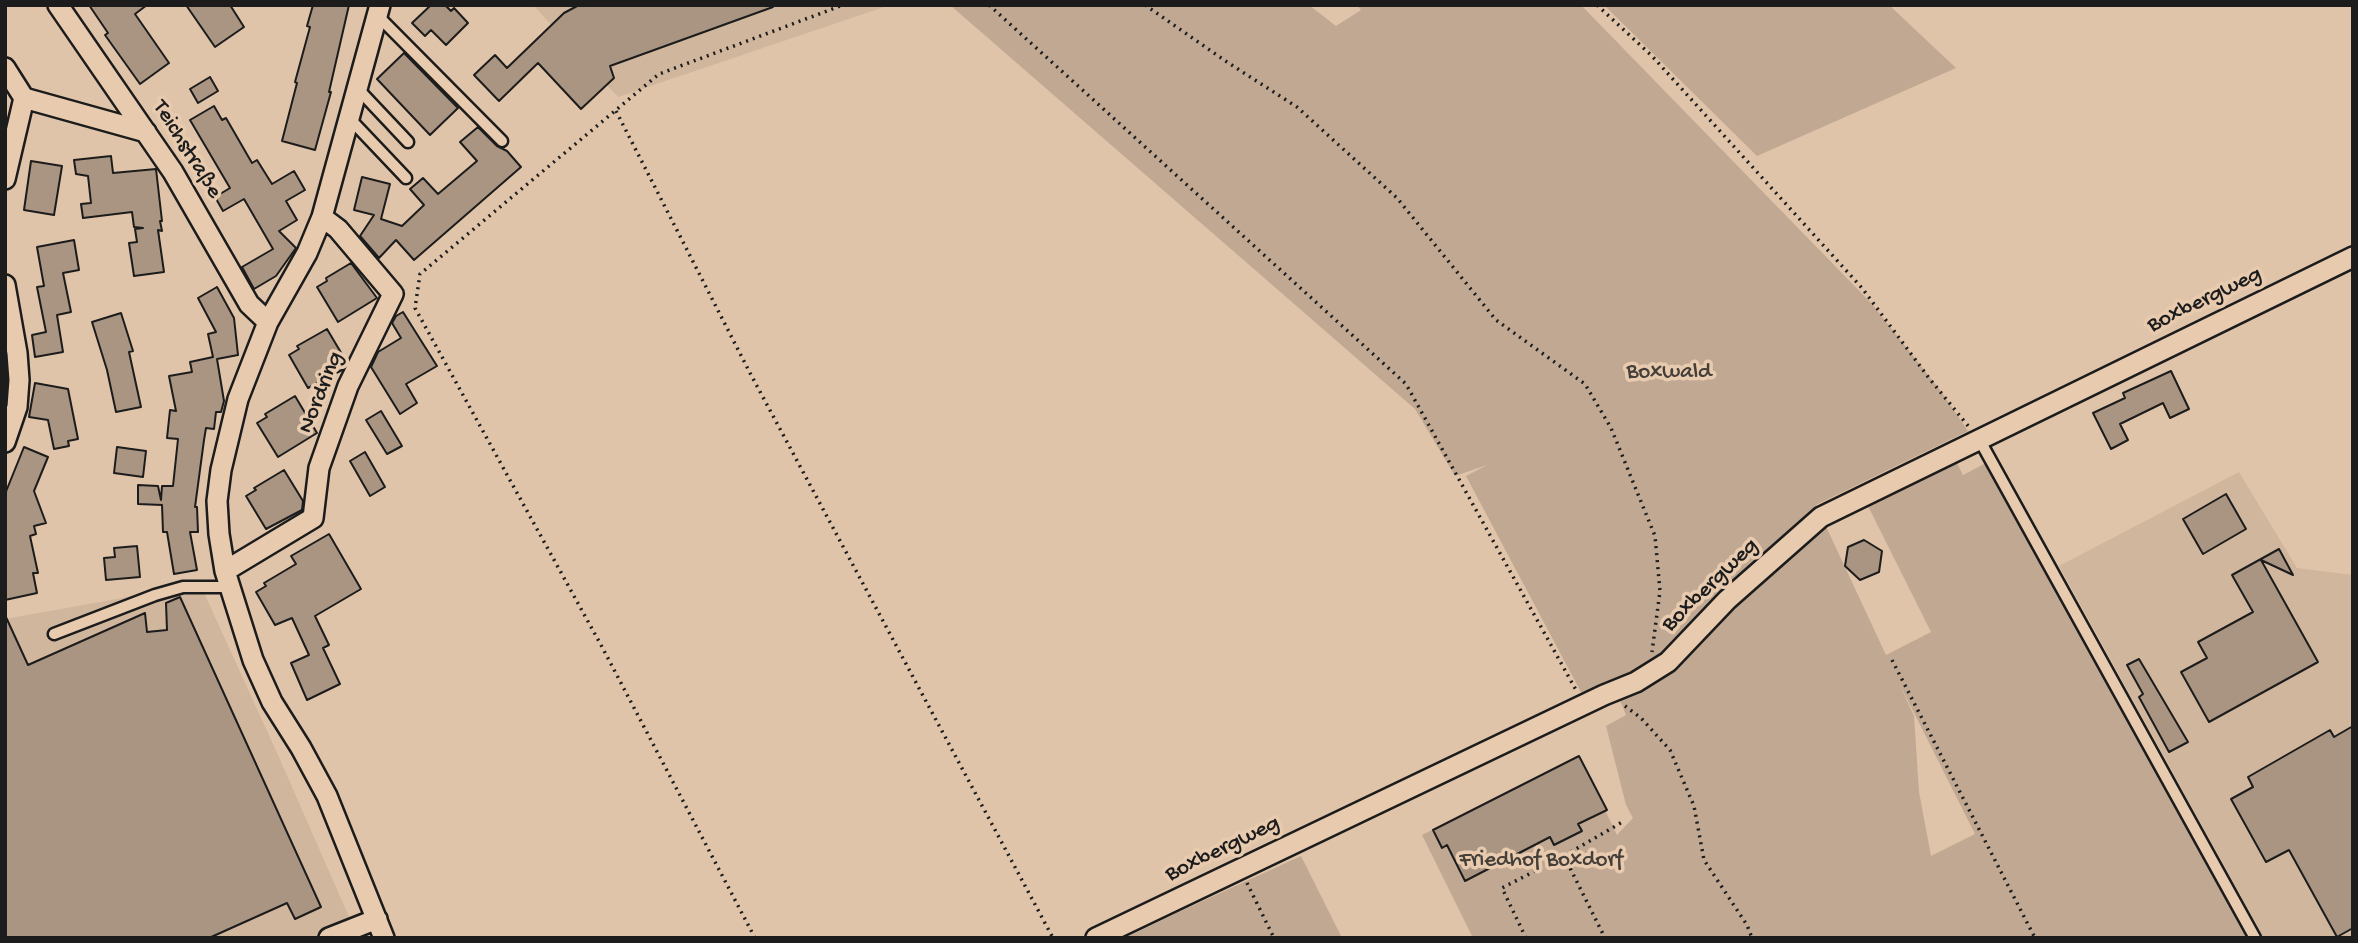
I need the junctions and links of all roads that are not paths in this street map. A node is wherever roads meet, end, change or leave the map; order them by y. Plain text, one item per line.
1 (58, 5) edge
2 (379, 10) edge
3 (5, 68) edge
4 (358, 89) junction
5 (24, 98) junction
6 (349, 119) junction
7 (146, 132) junction
8 (502, 141) dead end
9 (408, 142) dead end
10 (406, 178) dead end
11 (5, 179) edge
12 (322, 217) junction
13 (2353, 257) edge
14 (5, 285) edge
15 (268, 322) junction
16 (1979, 439) junction
17 (5, 442) edge
18 (228, 579) junction
19 (54, 634) dead end
20 (377, 919) junction
21 (329, 938) edge
22 (384, 938) edge
23 (1096, 938) edge
24 (2255, 938) edge

1 - 7 street, Teichstraße
2 - 4 street
2 - 8 lane
3 - 5 street
4 - 6 street
4 - 9 lane
5 - 7 street
5 - 11 street
6 - 10 lane
6 - 12 street
7 - 15 street, Teichstraße
12 - 15 street
12 - 18 street, Nordring
13 - 16 street, Boxbergweg
14 - 17 street
15 - 18 street
16 - 23 street, Boxbergweg
16 - 24 lane
18 - 19 lane
18 - 20 street
20 - 21 street
20 - 22 street

